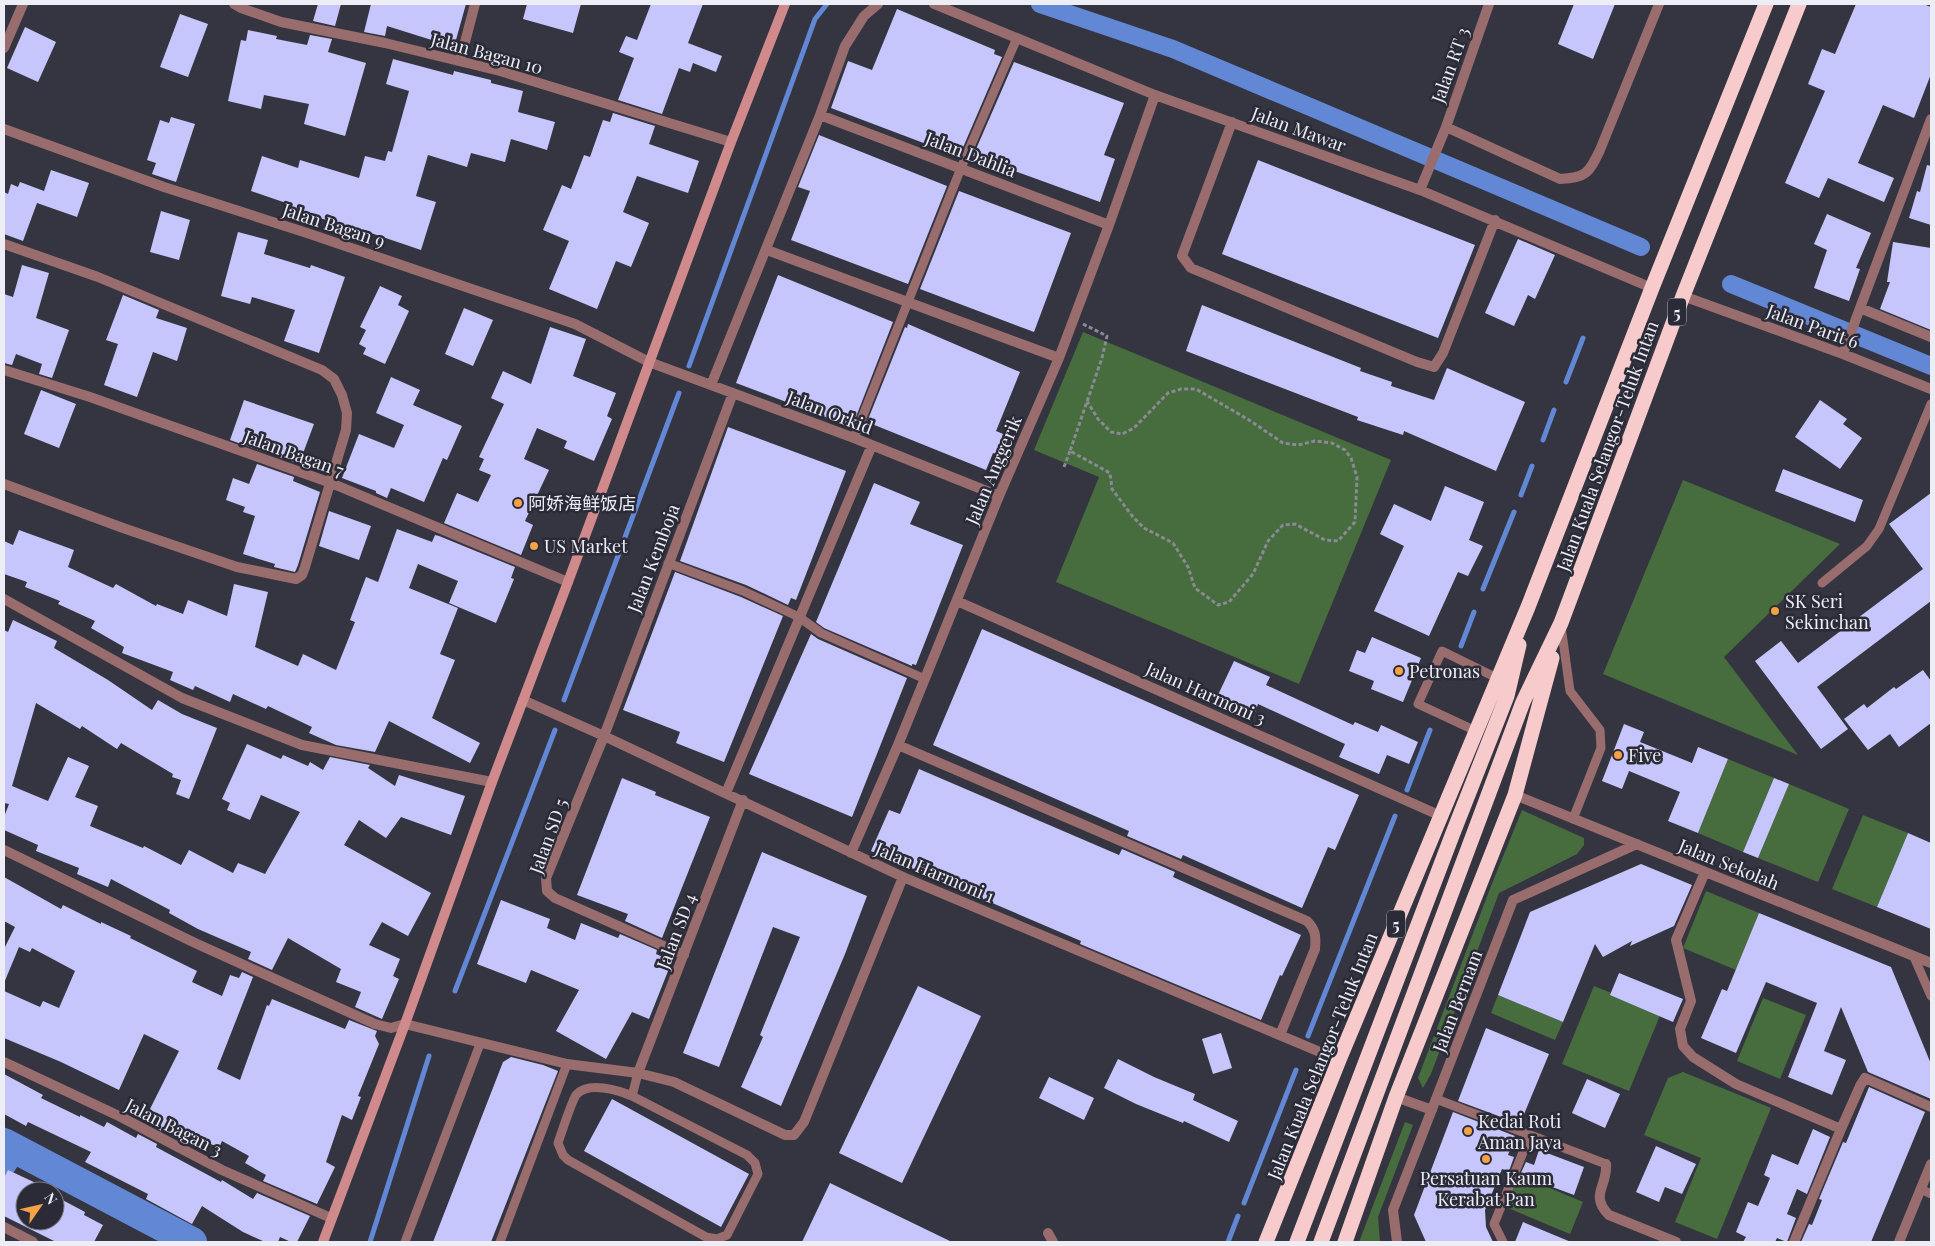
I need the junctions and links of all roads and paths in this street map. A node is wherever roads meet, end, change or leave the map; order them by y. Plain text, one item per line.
1 (23, 4) edge
2 (234, 4) edge
3 (475, 4) edge
4 (785, 4) edge
5 (878, 4) edge
6 (934, 4) edge
7 (1489, 4) edge
8 (1659, 4) edge
9 (1766, 4) edge
10 (1799, 4) edge
11 (1016, 38) junction
12 (4, 48) edge
13 (460, 61) junction
14 (1155, 95) junction
15 (820, 115) junction
16 (1931, 119) edge
17 (1232, 122) junction
18 (4, 129) edge
19 (1444, 132) junction
20 (731, 142) junction
21 (961, 168) junction
22 (1420, 190) junction
23 (1495, 220) junction
24 (1110, 224) junction
25 (4, 244) edge
26 (767, 250) junction
27 (1652, 288) junction
28 (1682, 296) junction
29 (908, 302) junction
30 (1860, 308) junction
31 (1074, 320) junction
32 (1931, 337) edge
33 (1844, 350) junction
34 (1059, 358) junction
35 (650, 362) junction
36 (4, 370) edge
37 (711, 386) junction
38 (1931, 390) edge
39 (732, 393) junction
40 (1087, 401) junction
41 (1931, 404) edge
42 (854, 438) junction
43 (872, 445) junction
44 (1070, 451) junction
45 (1064, 467) dead end
46 (331, 483) junction
47 (4, 484) edge
48 (998, 496) junction
49 (668, 563) junction
50 (568, 582) junction
51 (1822, 584) dead end
52 (4, 600) edge
53 (957, 601) junction
54 (1528, 607) junction
55 (799, 617) junction
56 (1561, 623) junction
57 (1498, 678) junction
58 (925, 679) junction
59 (524, 700) junction
60 (1476, 731) junction
61 (604, 736) junction
62 (898, 744) junction
63 (492, 782) junction
64 (726, 793) junction
65 (1515, 795) junction
66 (743, 800) junction
67 (1441, 816) junction
68 (1574, 818) junction
69 (1637, 844) junction
70 (4, 850) edge
71 (851, 853) junction
72 (1705, 872) junction
73 (903, 877) junction
74 (684, 955) junction
75 (1914, 956) junction
76 (1931, 963) edge
77 (1931, 996) edge
78 (405, 1024) junction
79 (1280, 1035) junction
80 (480, 1044) junction
81 (1339, 1060) junction
82 (4, 1062) edge
83 (567, 1064) junction
84 (638, 1073) junction
85 (632, 1096) junction
86 (1396, 1097) junction
87 (1436, 1099) junction
88 (1931, 1107) edge
89 (1432, 1110) junction
90 (1841, 1129) junction
91 (1530, 1135) junction
92 (1606, 1164) joint
93 (1931, 1164) edge
94 (1921, 1189) junction
95 (1931, 1194) edge
96 (331, 1218) junction
97 (4, 1227) edge
98 (33, 1242) edge
99 (324, 1242) edge
100 (405, 1242) edge
101 (500, 1242) edge
102 (1266, 1242) edge
103 (1297, 1242) edge
104 (1321, 1242) edge
105 (1345, 1242) edge
106 (1397, 1242) edge
107 (1503, 1242) edge
108 (1676, 1242) edge
109 (1794, 1242) edge
110 (1899, 1242) edge

1 - 12 street
2 - 13 street, Jalan Bagan 10
3 - 13 street
4 - 20 street
5 - 15 street
6 - 11 street, Jalan Mawar
7 - 19 street, Jalan RT 3
8 - 19 street
9 - 27 highway, Jalan Kuala Selangor-Teluk Intan / 5
10 - 28 highway, Jalan Kuala Selangor-Teluk Intan / 5
11 - 14 street, Jalan Mawar
11 - 21 lane
13 - 20 street, Jalan Bagan 10
14 - 17 street, Jalan Mawar
14 - 24 street, Jalan Anggerik
15 - 21 street, Jalan Dahlia
15 - 26 street
16 - 30 street
17 - 22 street, Jalan Mawar
17 - 23 street
18 - 35 street, Jalan Bagan 9
19 - 22 street, Jalan RT 3
20 - 35 street
21 - 24 street, Jalan Dahlia
21 - 29 lane
22 - 23 street, Jalan Mawar
23 - 27 street, Jalan Mawar
24 - 31 street, Jalan Anggerik
25 - 46 street
26 - 29 street
26 - 37 street
27 - 54 highway, Jalan Kuala Selangor-Teluk Intan / 5
28 - 33 street, Jalan Parit 6
28 - 56 highway, Jalan Kuala Selangor-Teluk Intan / 5
29 - 34 street
29 - 42 lane
30 - 32 street
30 - 33 street
31 - 34 street, Jalan Anggerik
31 - 40 path
33 - 38 street, Jalan Parit 6
34 - 48 street, Jalan Anggerik
35 - 37 street, Jalan Orkid
35 - 50 street
36 - 46 street, Jalan Bagan 7
37 - 39 street, Jalan Orkid
39 - 42 street, Jalan Orkid
39 - 49 street, Jalan Kemboja
40 - 44 path
40 - 44 path
41 - 51 lane
42 - 43 street, Jalan Orkid
43 - 48 street, Jalan Orkid
43 - 55 street
44 - 45 path
46 - 47 street
46 - 50 street, Jalan Bagan 7
48 - 53 street, Jalan Anggerik
49 - 55 lane
49 - 61 street, Jalan Kemboja
50 - 59 street
52 - 63 street
53 - 58 street, Jalan Anggerik
53 - 67 street, Jalan Harmoni 3
54 - 57 highway, Jalan Kuala Selangor-Teluk Intan / 5
54 - 103 highway, Jalan Kuala Selangor-Teluk Intan / 5
55 - 58 lane
55 - 64 street
56 - 65 highway, Jalan Kuala Selangor-Teluk Intan / 5
56 - 68 lane
56 - 104 highway, Jalan Kuala Selangor-Teluk Intan / 5
57 - 60 highway, Jalan Kuala Selangor-Teluk Intan / 5
57 - 60 lane
58 - 62 street, Jalan Anggerik
59 - 61 street, Jalan Harmoni 1
59 - 63 street
60 - 67 highway, Jalan Kuala Selangor-Teluk Intan / 5
61 - 64 street, Jalan Harmoni 1
61 - 74 street, Jalan SD 5
62 - 71 street, Jalan Anggerik
62 - 79 street
63 - 78 street
64 - 66 street, Jalan Harmoni 1
65 - 68 street, Jalan Sekolah
65 - 86 highway, 5
66 - 71 street, Jalan Harmoni 1
66 - 74 street, Jalan SD 4
67 - 81 highway, Jalan Kuala Selangor-Teluk Intan / 5
68 - 69 street, Jalan Sekolah
69 - 72 street, Jalan Sekolah
69 - 87 street, Jalan Bernam
70 - 78 street
71 - 73 street, Jalan Harmoni 1
72 - 75 street, Jalan Sekolah
72 - 90 street
73 - 79 street, Jalan Harmoni 1
73 - 84 street
74 - 84 street, Jalan SD 4
75 - 76 street, Jalan Sekolah
75 - 77 lane
78 - 80 street
78 - 96 street
79 - 81 street, Jalan Harmoni 1
80 - 83 street
80 - 100 lane
81 - 102 highway, Jalan Kuala Selangor-Teluk Intan / 5
82 - 96 street, Jalan Bagan 3
83 - 84 street
83 - 101 lane
84 - 85 lane
85 - 85 lane
86 - 89 street
86 - 105 highway, 5
87 - 89 street, Jalan Bernam
87 - 91 lane
88 - 90 street
89 - 106 street, Jalan Bernam
90 - 109 street
91 - 92 lane
91 - 107 lane
92 - 108 street
93 - 94 street
94 - 95 lane
94 - 110 street
96 - 99 street
97 - 98 street

